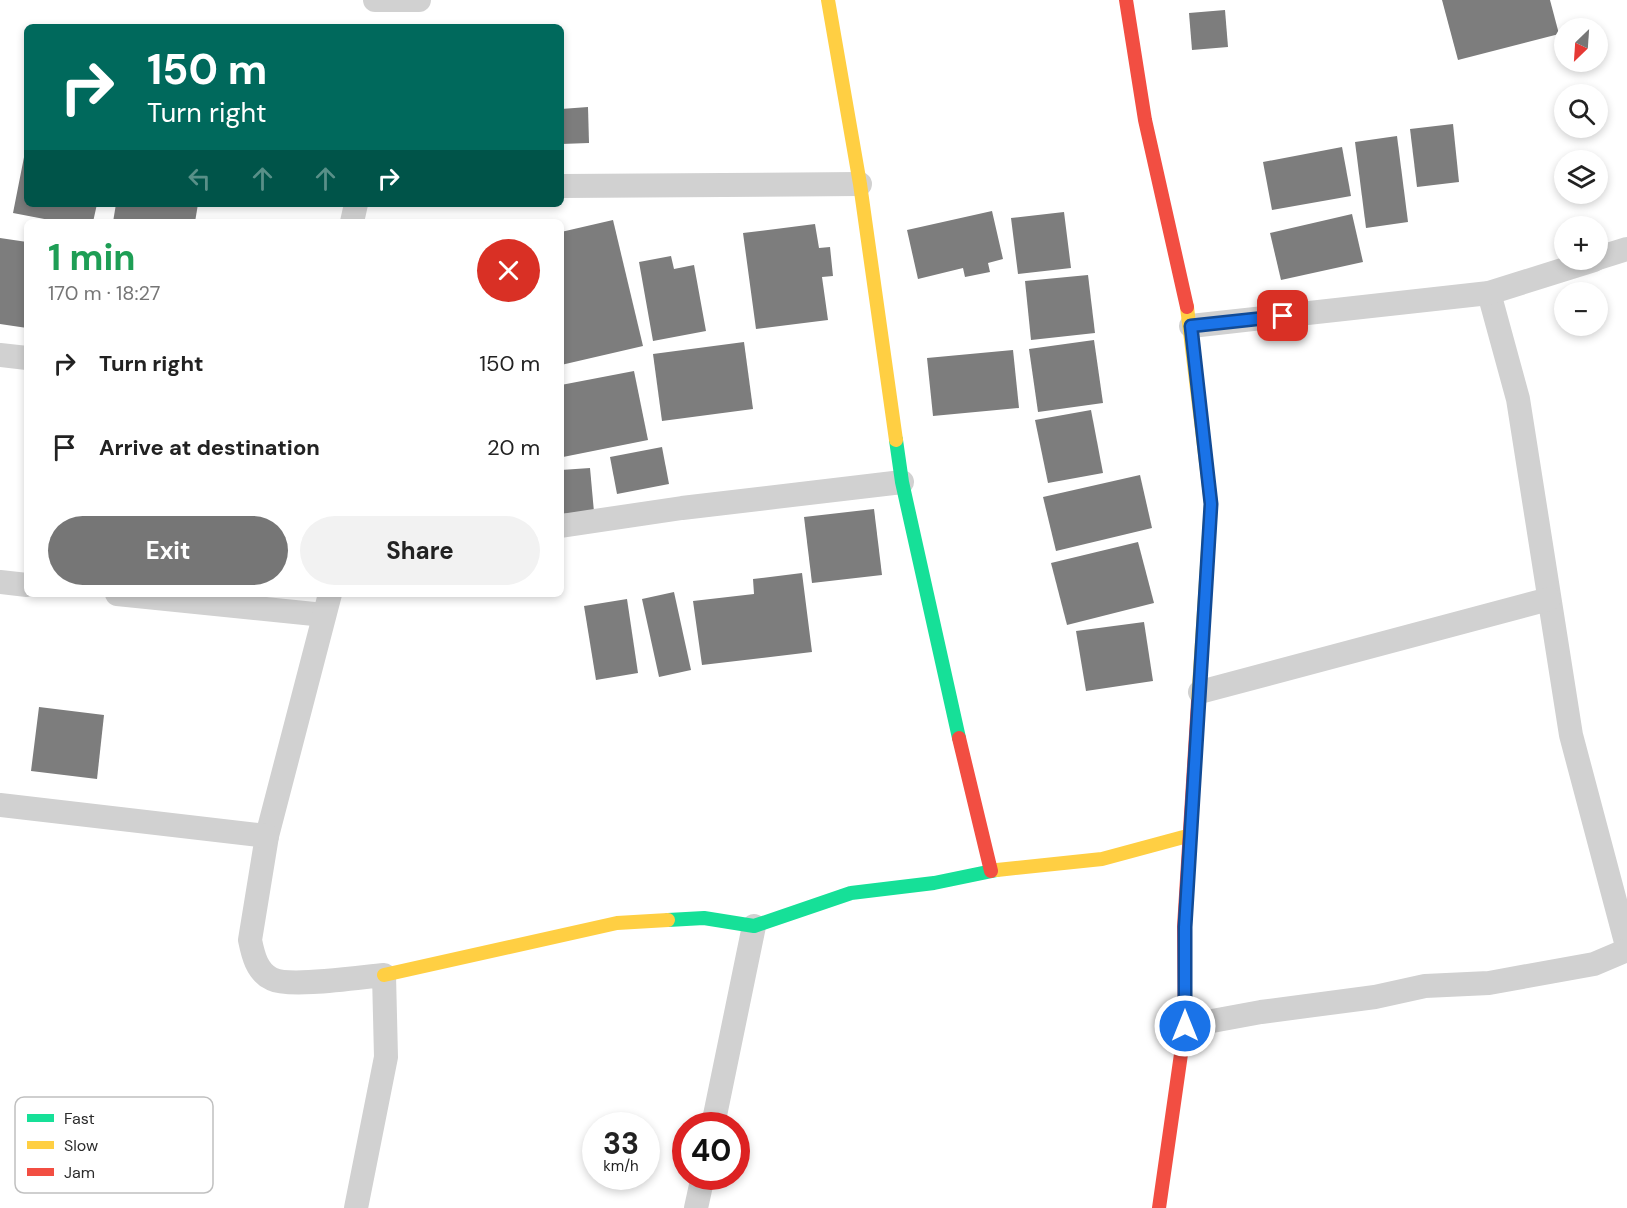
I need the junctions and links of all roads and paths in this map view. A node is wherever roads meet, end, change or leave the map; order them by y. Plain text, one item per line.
1 (375, 0) edge
2 (419, 0) edge
3 (828, 0) edge
4 (1126, 0) edge
5 (860, 183) junction
6 (564, 186) edge
7 (1627, 249) edge
8 (1608, 255) edge
9 (1561, 270) edge
10 (1489, 293) junction
11 (1191, 326) junction
12 (0, 354) edge
13 (24, 358) edge
14 (902, 482) junction
15 (564, 526) edge
16 (0, 582) edge
17 (24, 585) edge
18 (174, 597) edge
19 (1549, 599) junction
20 (327, 605) edge
21 (1200, 692) junction
22 (0, 805) edge
23 (1191, 835) junction
24 (267, 836) junction
25 (991, 871) junction
26 (754, 926) junction
27 (1627, 948) edge
28 (384, 975) junction
29 (1185, 1026) junction
30 (716, 1112) edge
31 (700, 1190) edge
32 (356, 1208) edge
33 (696, 1208) edge
34 (1159, 1208) edge

1 - 2 street
3 - 5 street
4 - 11 street
5 - 6 street
5 - 14 street
7 - 8 street
9 - 10 street
10 - 11 street
10 - 19 street
11 - 21 street
12 - 13 street
14 - 15 street
14 - 25 street
16 - 17 street
18 - 20 street
19 - 21 street
19 - 27 street
20 - 24 street
21 - 23 street
22 - 24 street
23 - 25 street
23 - 29 street
24 - 28 street
25 - 26 street
26 - 28 street
26 - 30 street
27 - 29 street
28 - 32 street
29 - 34 street
31 - 33 street

